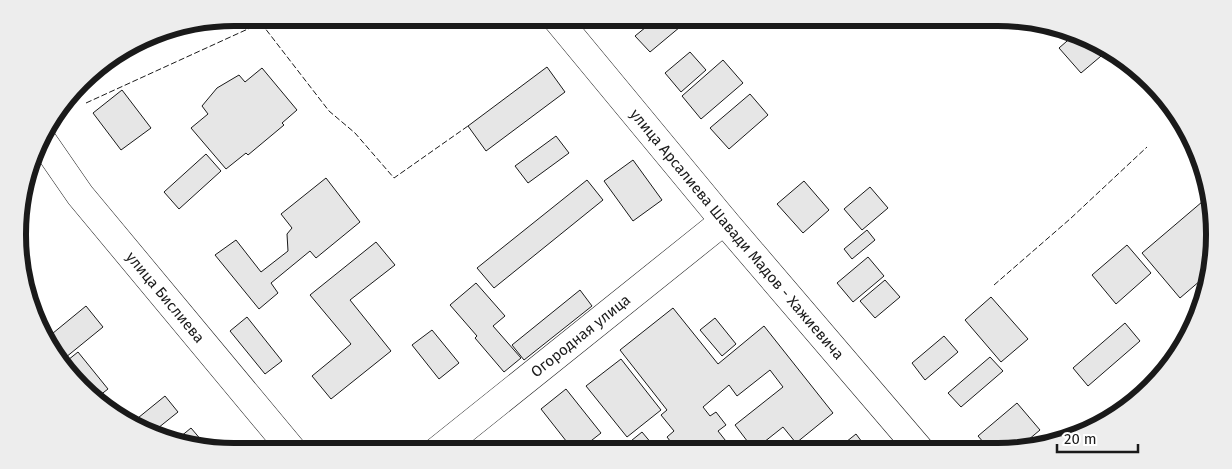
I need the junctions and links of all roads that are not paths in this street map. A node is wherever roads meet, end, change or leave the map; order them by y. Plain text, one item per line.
1 (563, 26) edge
2 (46, 146) edge
3 (724, 221) junction
4 (286, 443) edge
5 (447, 443) edge
6 (914, 443) edge

1 - 3 street, улица Арсалиева Шавади Мадов - Хажиевича
2 - 4 street, улица Бислиева
3 - 5 street, Огородная улица
3 - 6 street, улица Арсалиева Шавади Мадов - Хажиевича

